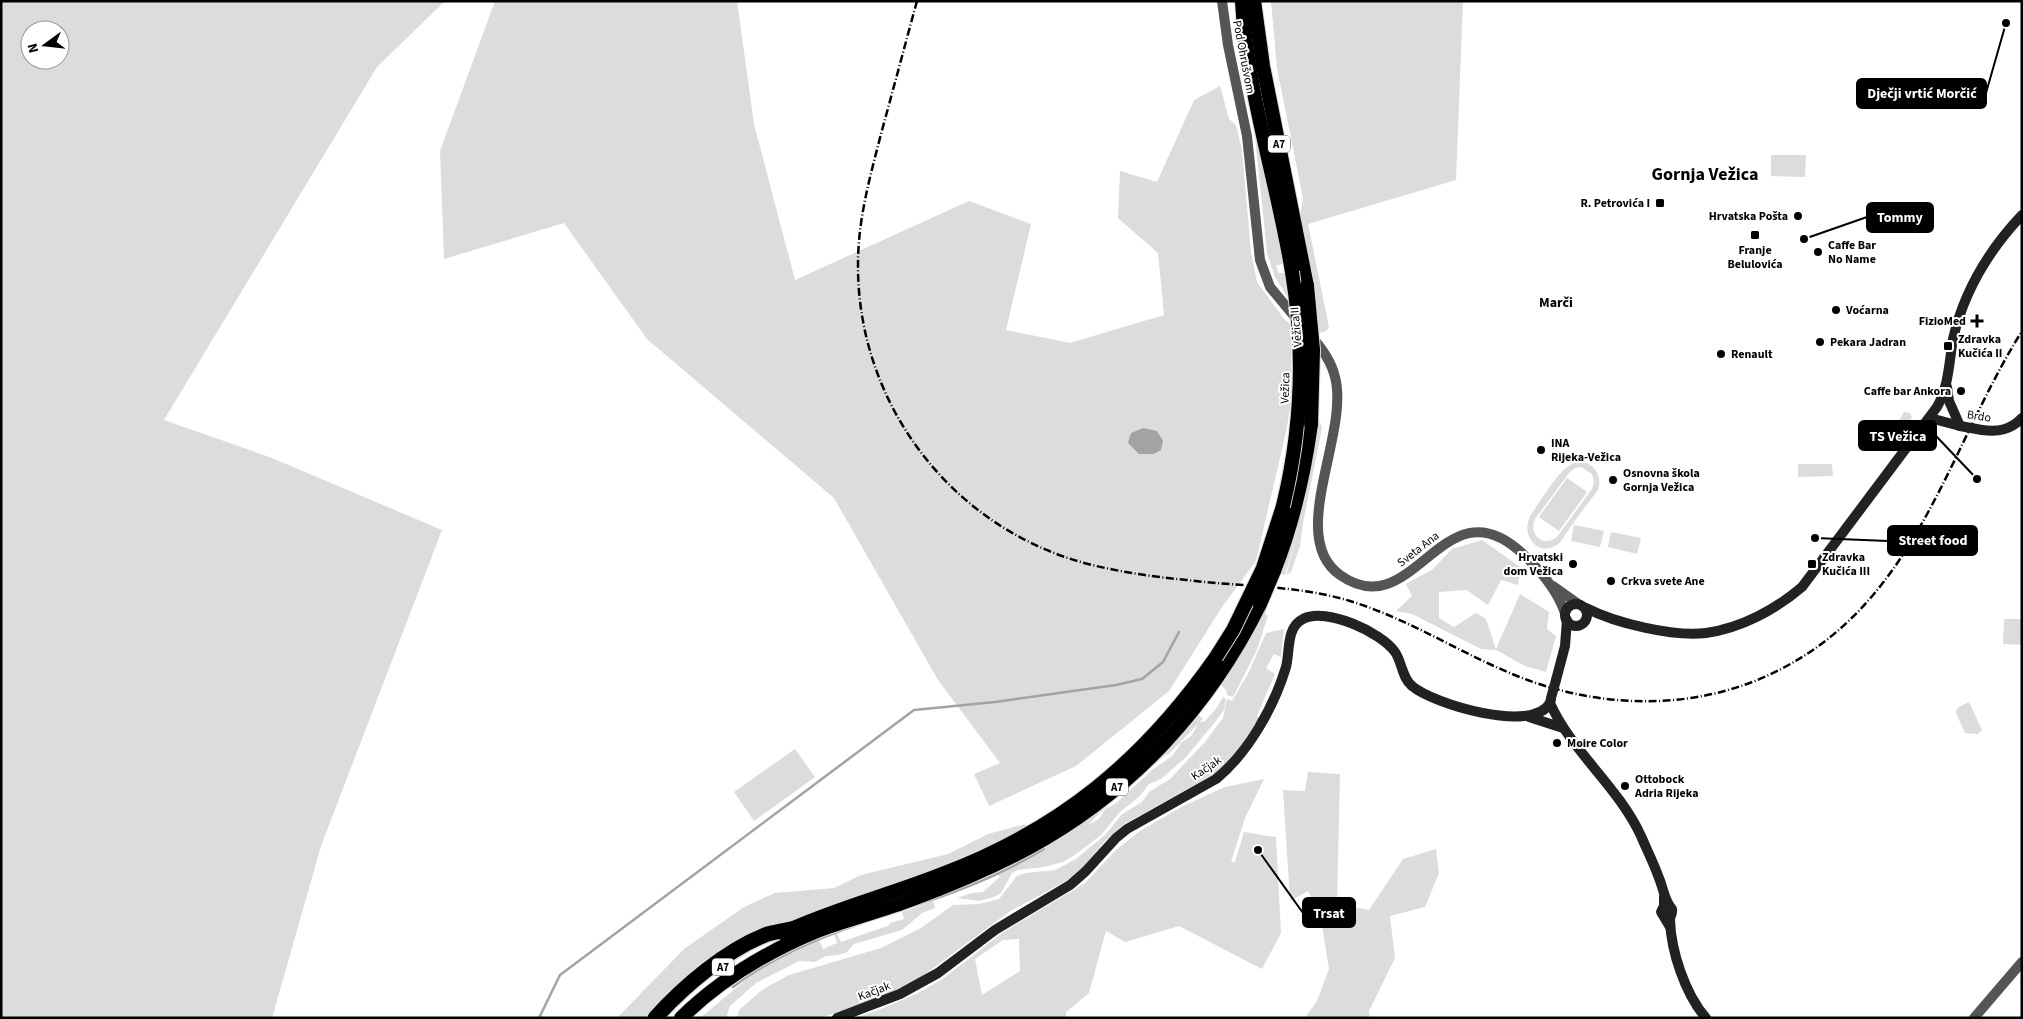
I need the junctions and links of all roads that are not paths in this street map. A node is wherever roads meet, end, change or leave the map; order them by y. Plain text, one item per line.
1 (1222, 1) edge
2 (1242, 1) edge
3 (1254, 1) edge
4 (2022, 215) edge
5 (1947, 378) junction
6 (1930, 418) junction
7 (2022, 418) edge
8 (1960, 426) junction
9 (1317, 533) joint
10 (1268, 569) junction
11 (1549, 584) junction
12 (1581, 606) junction
13 (1566, 616) junction
14 (1616, 621) junction
15 (1583, 623) junction
16 (1565, 646) junction
17 (1551, 701) junction
18 (1527, 716) junction
19 (1563, 728) junction
20 (791, 929) junction
21 (2022, 962) edge
22 (740, 970) junction
23 (655, 1018) edge
24 (664, 1018) edge
25 (681, 1018) edge
26 (690, 1018) edge
27 (837, 1018) edge
28 (1706, 1018) edge
29 (1974, 1018) edge

1 - 9 street, Pod Ohrušvom
2 - 10 highway, Vežica / A7, bridge
3 - 10 highway, Vežica II / A7, bridge
4 - 5 main road
5 - 6 main road
5 - 8 main road
6 - 8 main road, Brdo
6 - 14 main road
7 - 8 main road, Brdo, bridge
9 - 11 street, Sveta Ana
10 - 20 highway, A7, bridge
10 - 22 highway, A7, bridge
11 - 12 street
11 - 13 street
12 - 13 main road
12 - 14 main road
12 - 15 main road
13 - 15 main road
13 - 16 main road
14 - 15 main road
15 - 16 main road
16 - 17 main road, bridge
17 - 18 main road, Kačjak
17 - 19 main road
18 - 19 main road
18 - 27 main road, Kačjak
19 - 28 main road
20 - 23 highway
20 - 24 highway, A7
21 - 29 street
22 - 25 highway, A7
22 - 26 highway

